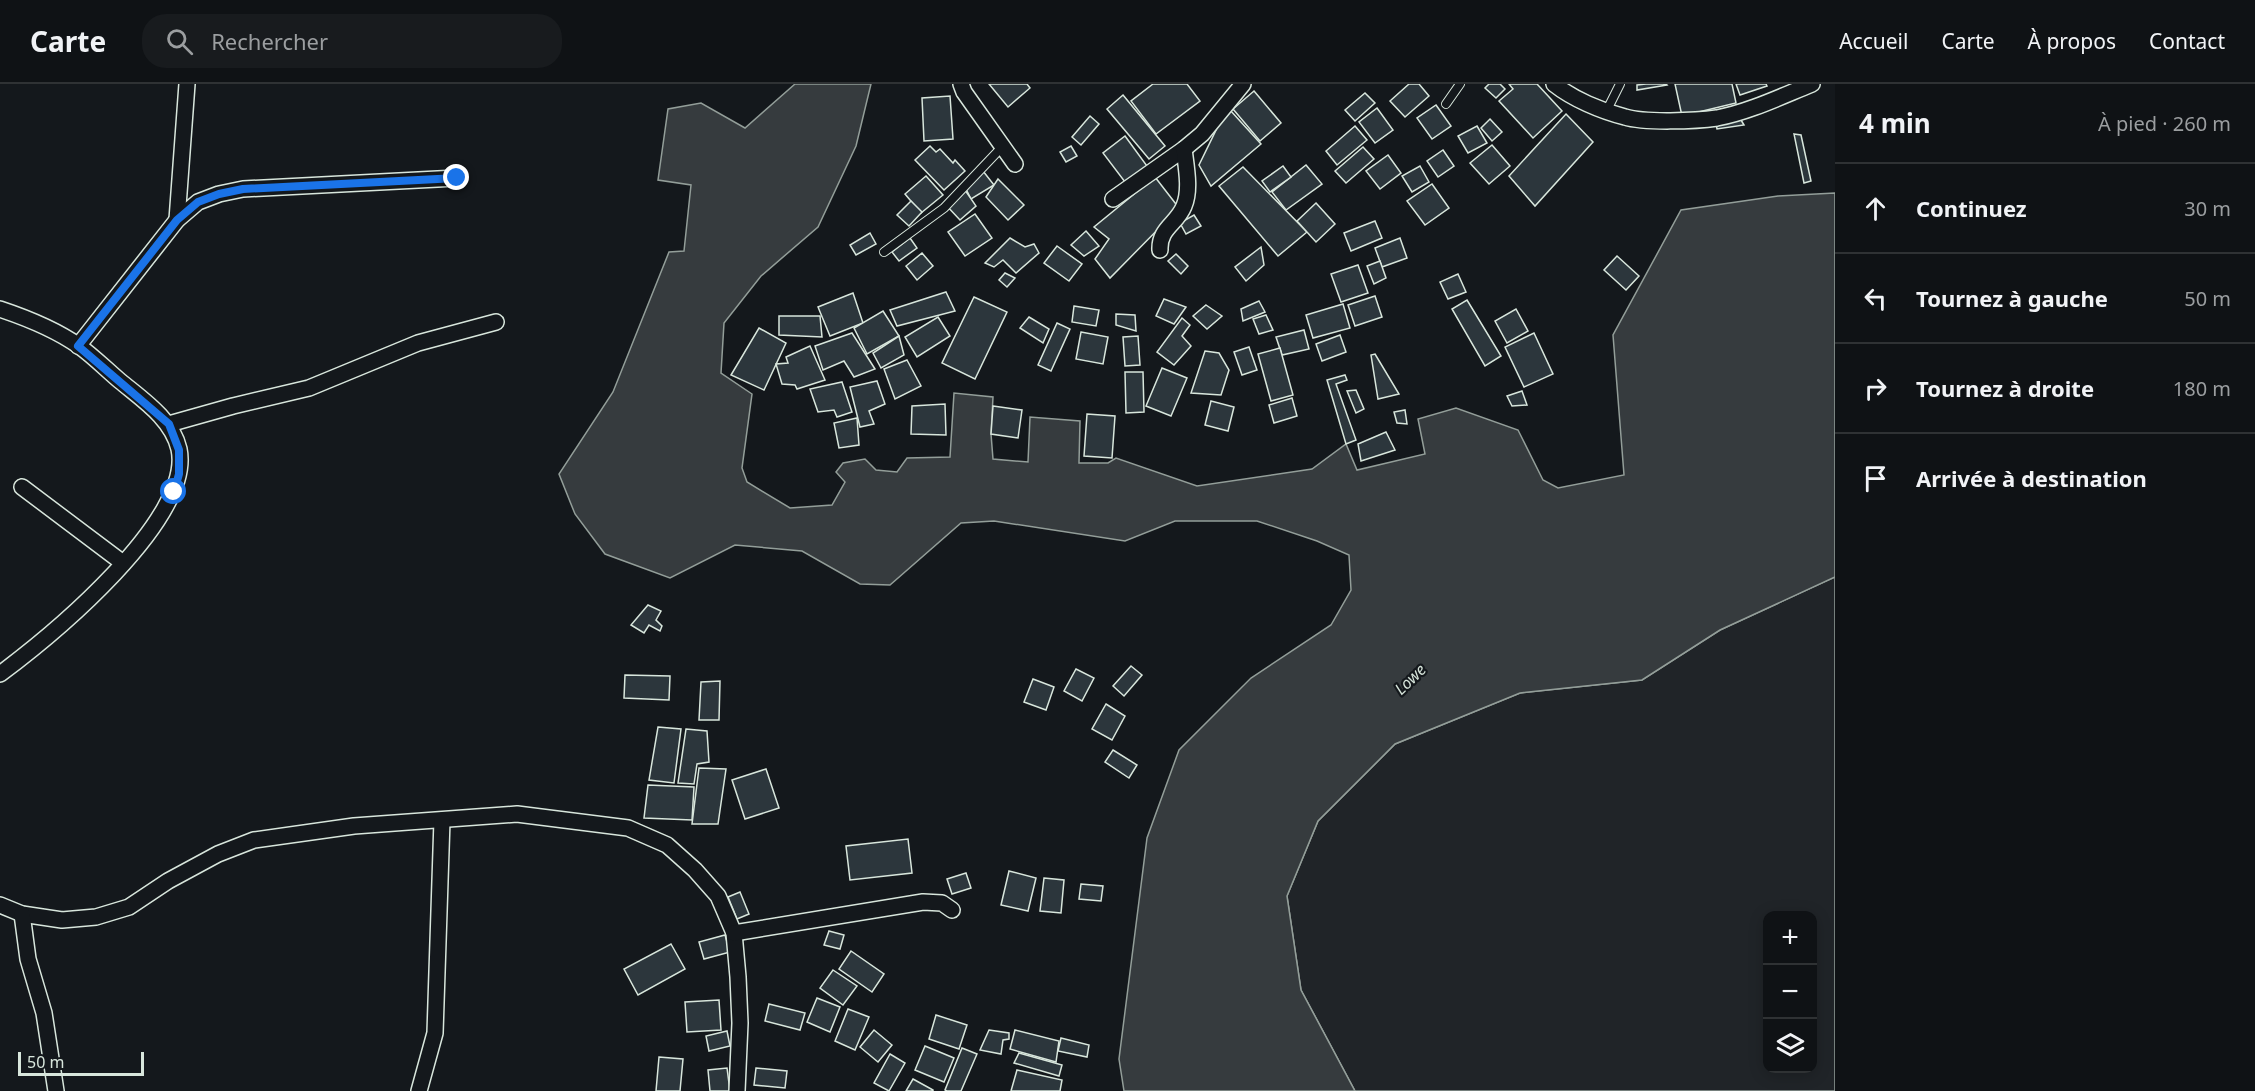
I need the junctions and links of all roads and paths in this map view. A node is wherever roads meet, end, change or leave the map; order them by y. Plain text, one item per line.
1 (187, 84) edge
2 (961, 84) edge
3 (1243, 84) edge
4 (1460, 84) edge
5 (1554, 84) edge
6 (1620, 84) edge
7 (1812, 84) edge
8 (1446, 104) dead end
9 (1607, 110) junction
10 (1002, 147) junction
11 (1184, 149) junction
12 (1015, 164) dead end
13 (457, 178) dead end
14 (1113, 198) dead end
15 (177, 220) junction
16 (1160, 250) dead end
17 (884, 252) dead end
18 (0, 309) edge
19 (496, 322) dead end
20 (78, 346) junction
21 (169, 424) junction
22 (22, 487) dead end
23 (123, 563) junction
24 (0, 674) edge
25 (442, 820) junction
26 (0, 904) edge
27 (951, 910) dead end
28 (22, 914) junction
29 (734, 933) junction
30 (56, 1091) edge
31 (419, 1091) edge
32 (737, 1091) edge

1 - 15 street
2 - 10 street
3 - 11 street
4 - 8 lane
5 - 9 street
6 - 9 lane
7 - 9 street
10 - 12 street
10 - 17 lane
11 - 14 street
11 - 16 street
13 - 15 street
15 - 20 street
18 - 20 street
19 - 21 street
20 - 21 street
21 - 23 street
22 - 23 street
23 - 24 street
25 - 28 street
25 - 29 street
25 - 31 street
26 - 28 street
27 - 29 street
28 - 30 street
29 - 32 street

